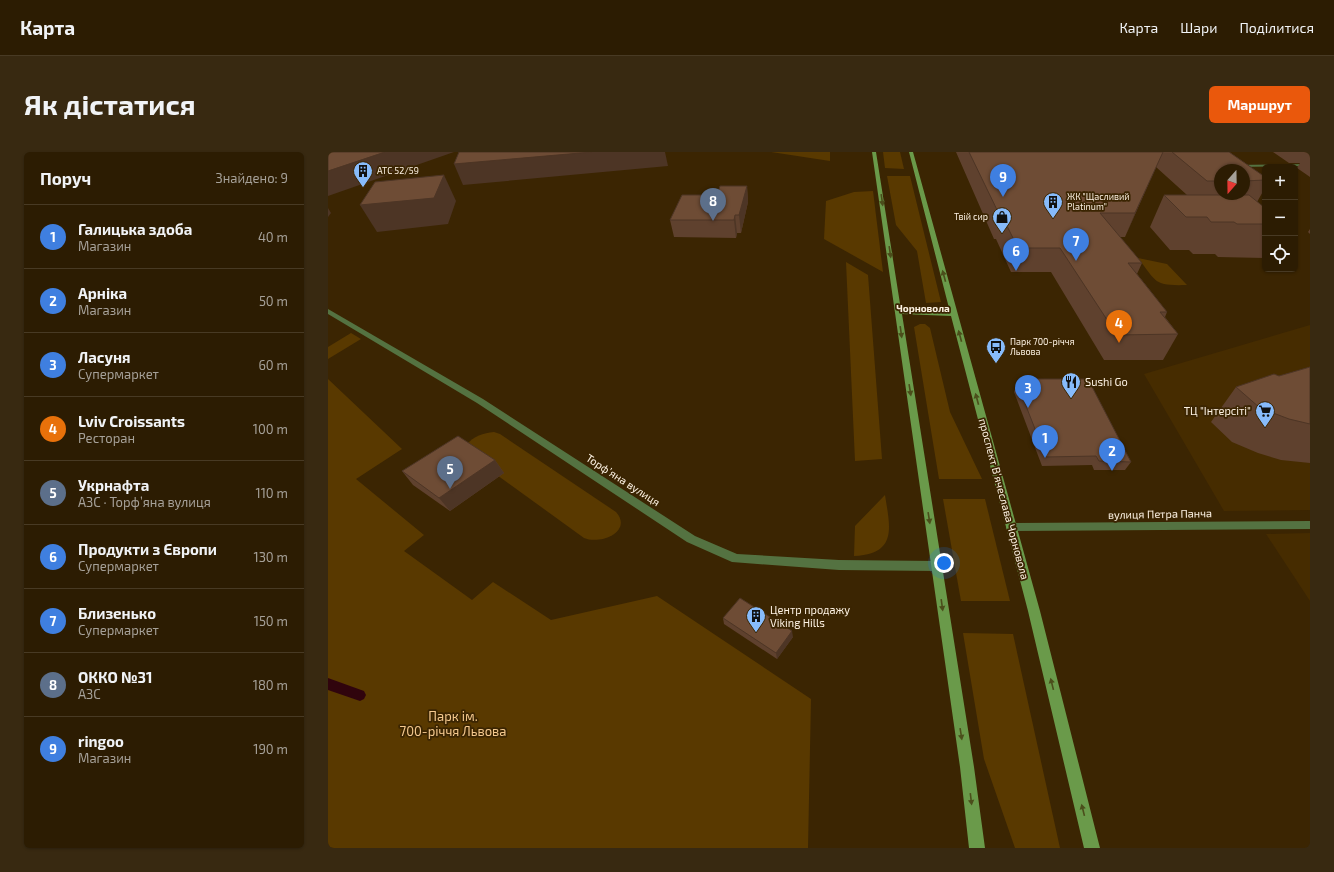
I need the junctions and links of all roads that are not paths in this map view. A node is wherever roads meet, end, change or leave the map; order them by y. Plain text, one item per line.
1 (874, 152) edge
2 (911, 152) edge
3 (1310, 165) edge
4 (1250, 166) edge
5 (328, 311) edge
6 (898, 312) junction
7 (954, 314) junction
8 (1310, 524) edge
9 (1011, 528) junction
10 (936, 566) junction
11 (977, 848) edge
12 (1092, 848) edge

1 -> 6 main road
7 -> 2 main road, проспект Вʼячеслава Чорновола
3 - 4 street
5 - 10 street, Торфʼяна вулиця
6 - 7 main road
6 -> 10 main road
9 -> 7 main road, проспект Вʼячеслава Чорновола
8 - 9 street, вулиця Петра Панча
12 -> 9 main road, проспект Вʼячеслава Чорновола
10 -> 11 main road

